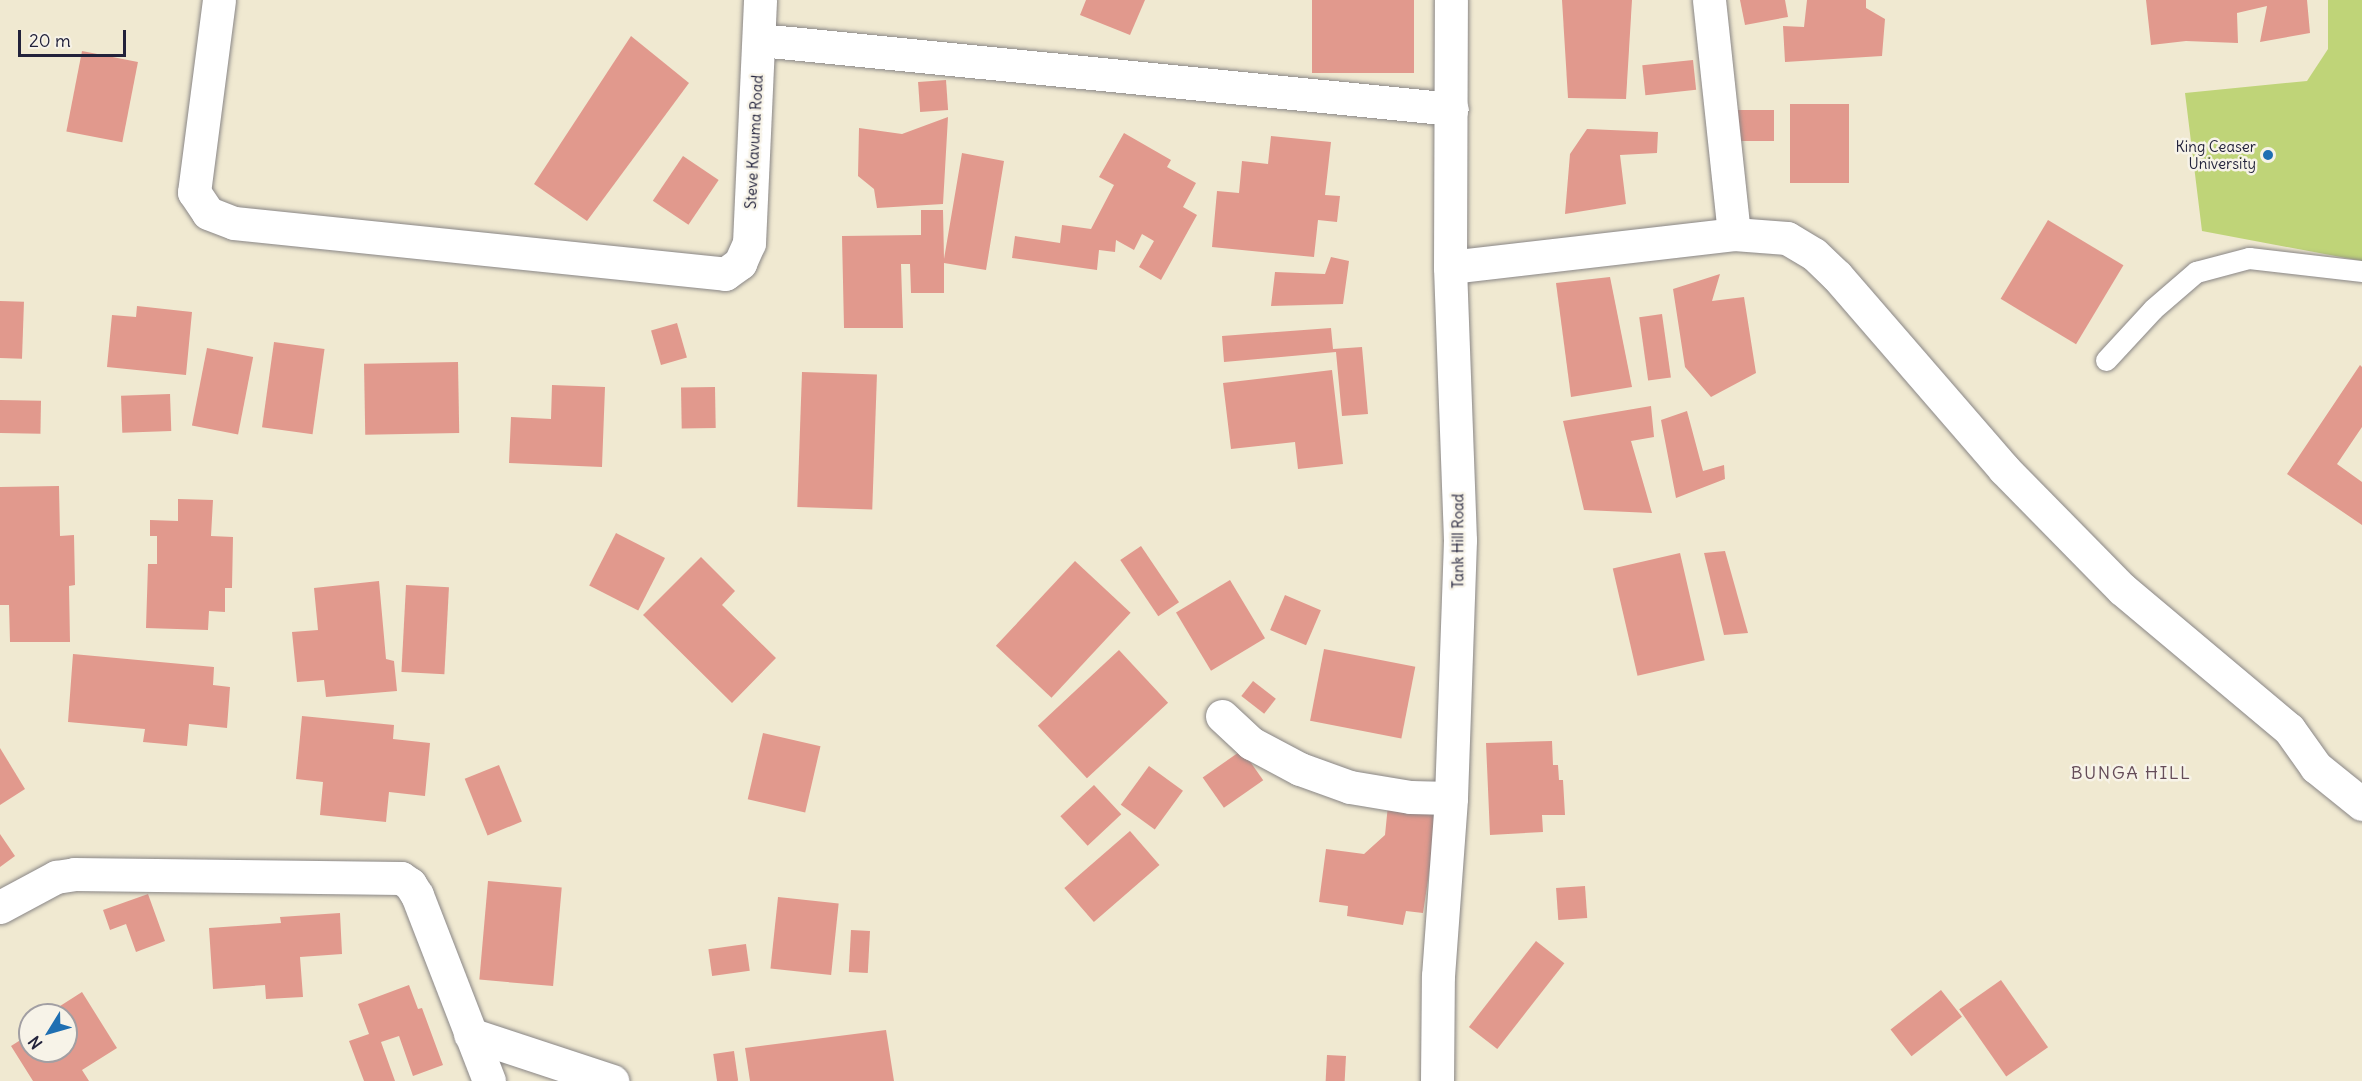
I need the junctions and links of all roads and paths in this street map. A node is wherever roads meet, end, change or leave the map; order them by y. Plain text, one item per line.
1 (219, 0) edge
2 (760, 0) edge
3 (1451, 0) edge
4 (1709, 0) edge
5 (760, 40) junction
6 (1452, 109) junction
7 (1734, 234) junction
8 (1450, 267) junction
9 (2362, 271) edge
10 (2106, 360) dead end
11 (1222, 716) dead end
12 (1451, 798) junction
13 (2362, 804) edge
14 (0, 907) edge
15 (470, 1034) junction
16 (489, 1081) edge
17 (612, 1081) edge
18 (1437, 1081) edge

1 - 5 street, Steve Kavuma Road
2 - 5 street, Steve Kavuma Road
3 - 6 street, Tank Hill Road
4 - 7 street
5 - 6 street
6 - 8 street, Tank Hill Road
7 - 8 street
7 - 13 street
8 - 12 street, Tank Hill Road
9 - 10 lane
11 - 12 street
12 - 18 street, Tank Hill Road
14 - 15 street
15 - 16 street
15 - 17 street

